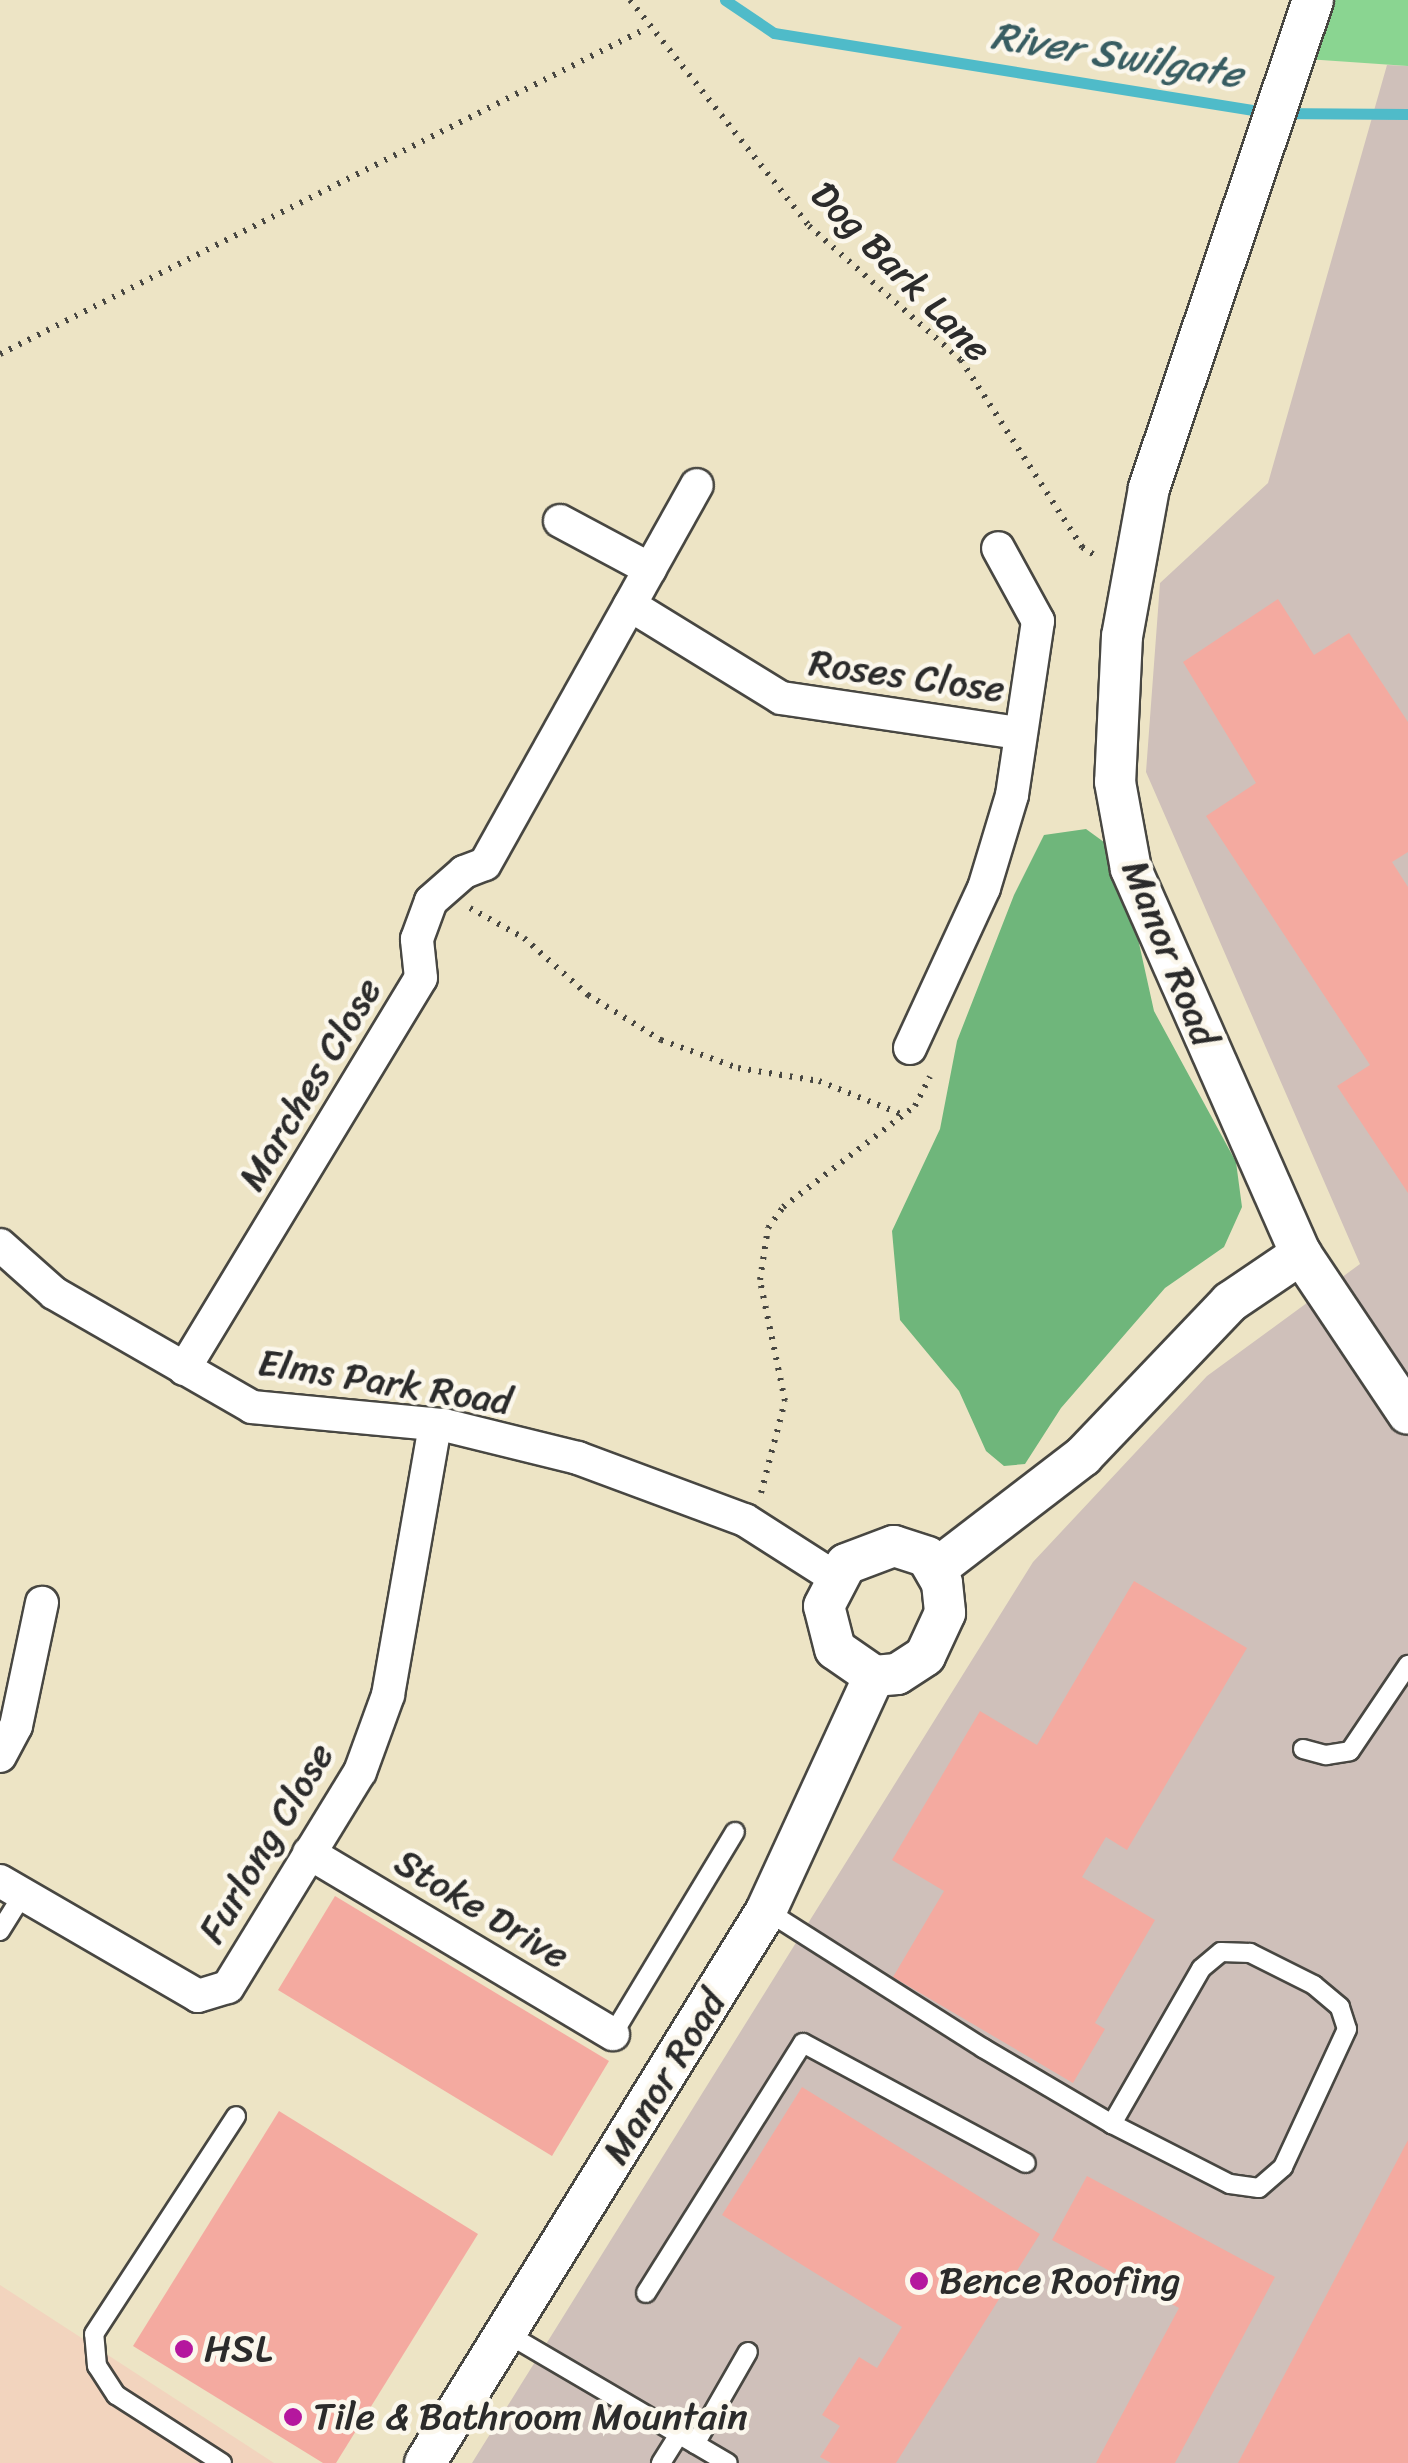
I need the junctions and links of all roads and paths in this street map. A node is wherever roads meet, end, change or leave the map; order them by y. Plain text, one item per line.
1 (630, 0) edge
2 (1313, 0) edge
3 (648, 28) junction
4 (0, 354) edge
5 (697, 485) dead end
6 (560, 521) dead end
7 (998, 548) dead end
8 (650, 569) junction
9 (1132, 580) junction
10 (630, 605) junction
11 (1019, 733) junction
12 (440, 891) junction
13 (922, 1057) joint
14 (903, 1116) junction
15 (0, 1245) edge
16 (1300, 1254) junction
17 (184, 1369) junction
18 (1405, 1403) edge
19 (435, 1426) junction
20 (745, 1520) junction
21 (936, 1569) junction
22 (834, 1577) junction
23 (42, 1603) dead end
24 (1408, 1665) edge
25 (874, 1676) junction
26 (1303, 1749) dead end
27 (0, 1756) edge
28 (735, 1832) dead end
29 (310, 1853) junction
30 (12, 1888) edge
31 (766, 1910) junction
32 (0, 1931) edge
33 (613, 2034) joint
34 (236, 2116) dead end
35 (1112, 2124) junction
36 (1026, 2163) dead end
37 (646, 2292) dead end
38 (506, 2333) junction
39 (748, 2352) dead end
40 (687, 2439) junction
41 (222, 2463) edge
42 (425, 2463) edge
43 (661, 2463) edge
44 (728, 2463) edge

1 - 3 path, Dog Bark Lane
2 - 9 street, Manor Road
3 - 4 path
3 - 9 path, Dog Bark Lane
5 - 8 street
6 - 8 street
7 - 11 street, Roses Close
8 - 10 street
9 - 16 street, Manor Road
10 - 11 street, Roses Close
10 - 12 street
11 - 13 street, Roses Close
12 - 14 path
12 - 17 street, Marches Close
13 - 14 path
14 - 20 path
15 - 17 street, Elms Park Road
16 - 18 street, Manor Road
16 - 21 street
17 - 19 street, Elms Park Road
19 - 20 street, Elms Park Road
19 - 29 street, Furlong Close
20 - 22 street, Elms Park Road
21 - 22 street
21 - 25 street
22 - 25 street
23 - 27 street
24 - 26 lane
25 - 31 street, Manor Road
28 - 33 lane
29 - 30 street, Furlong Close
29 - 33 street, Stoke Drive
30 - 32 lane
31 - 35 lane
31 - 38 street, Manor Road
34 - 41 lane
35 - 35 lane
36 - 37 lane
38 - 40 lane
38 - 42 street, Manor Road
39 - 40 lane
40 - 43 lane
40 - 44 lane

